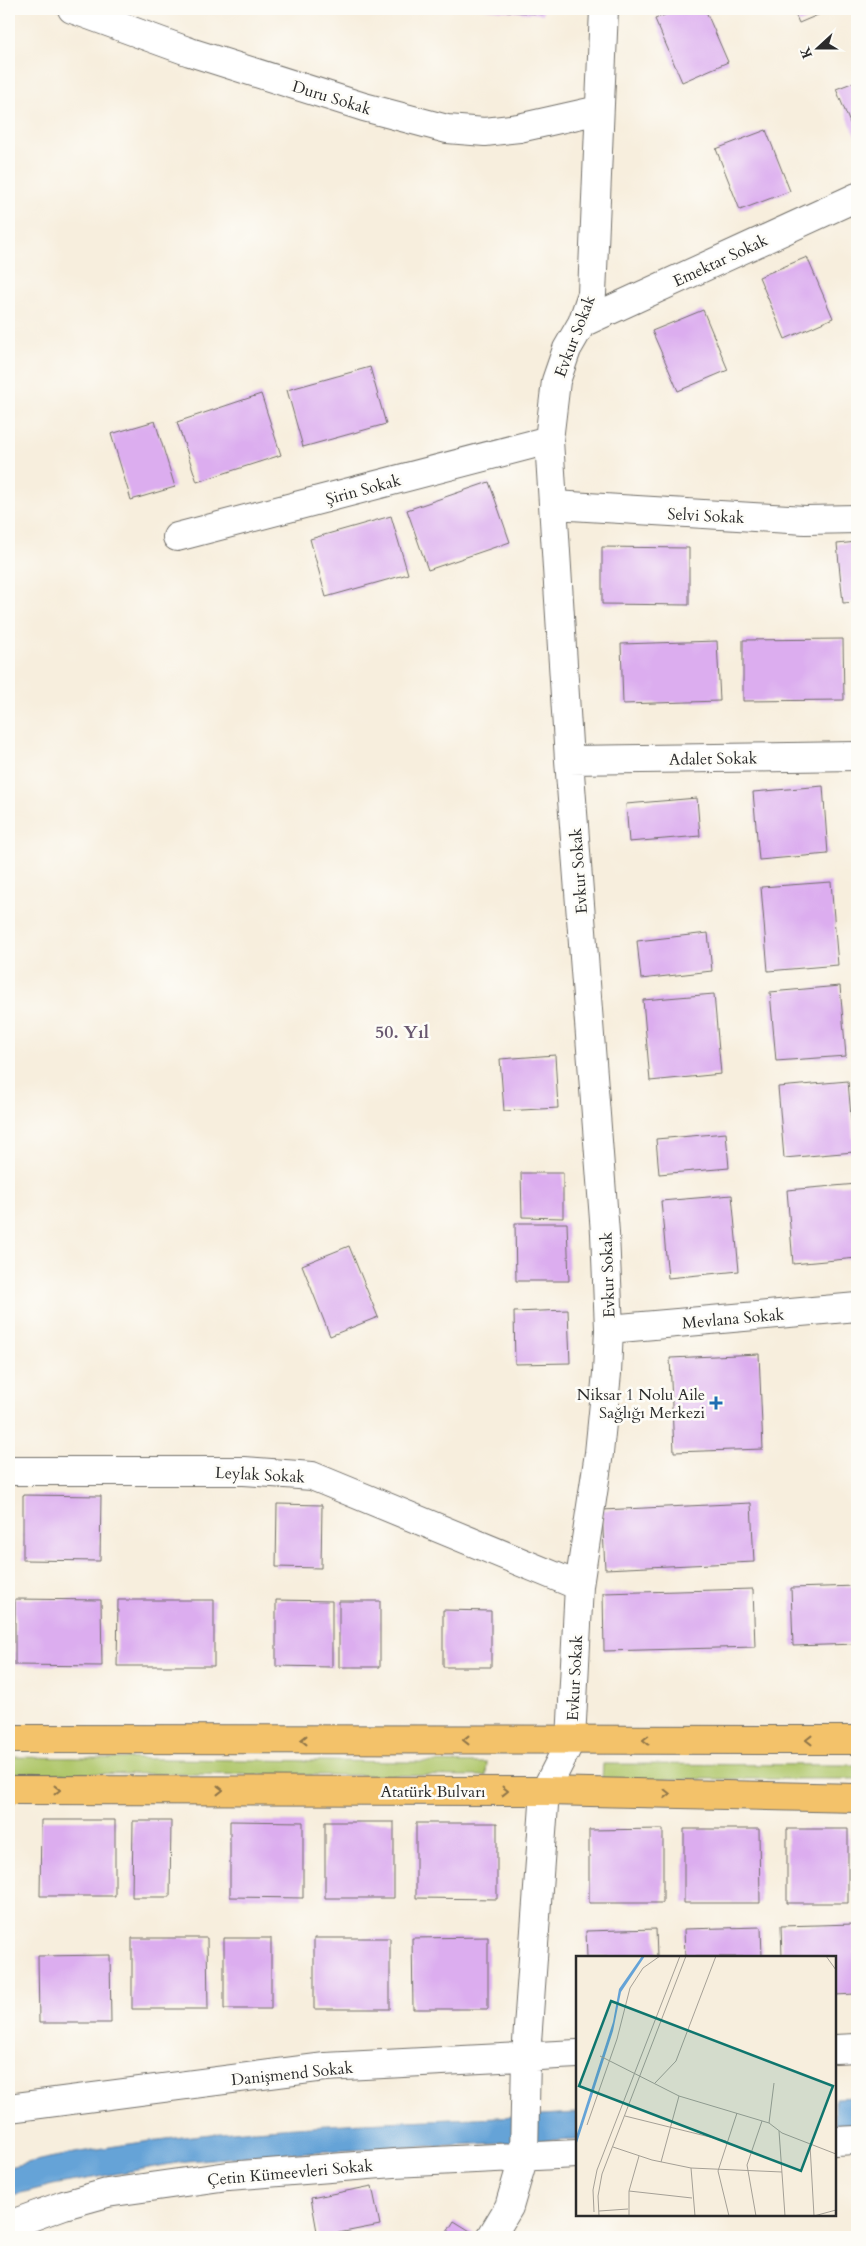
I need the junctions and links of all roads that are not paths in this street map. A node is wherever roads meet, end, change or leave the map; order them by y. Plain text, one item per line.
1 (72, 9) edge
2 (604, 9) edge
3 (599, 110) junction
4 (857, 197) edge
5 (582, 323) junction
6 (549, 440) junction
7 (554, 506) junction
8 (857, 519) edge
9 (177, 537) dead end
10 (569, 760) junction
11 (856, 764) edge
12 (857, 1307) edge
13 (609, 1329) junction
14 (9, 1470) edge
15 (579, 1586) junction
16 (9, 1739) edge
17 (571, 1740) junction
18 (857, 1740) edge
19 (9, 1790) edge
20 (545, 1791) junction
21 (857, 1798) edge
22 (836, 2048) edge
23 (857, 2048) edge
24 (576, 2054) edge
25 (526, 2064) junction
26 (9, 2108) edge
27 (857, 2140) edge
28 (836, 2141) edge
29 (576, 2154) edge
30 (524, 2156) junction
31 (9, 2225) edge
32 (491, 2237) edge

1 - 3 street, Duru Sokak
2 - 3 street, Evkur Sokak
3 - 5 street, Evkur Sokak
4 - 5 street, Emektar Sokak
5 - 6 street, Evkur Sokak
6 - 7 street, Evkur Sokak
6 - 9 street, Şirin Sokak
7 - 8 street, Selvi Sokak
7 - 10 street, Evkur Sokak
10 - 11 street, Adalet Sokak
10 - 13 street, Evkur Sokak
12 - 13 street, Mevlana Sokak
13 - 15 street, Evkur Sokak
14 - 15 street, Leylak Sokak
15 - 17 street, Evkur Sokak
17 -> 16 main road
18 -> 17 main road
17 - 20 street
19 -> 20 main road, Atatürk Bulvarı
20 -> 21 main road, Atatürk Bulvarı
20 - 25 street
22 - 23 street
24 - 25 street, Danişmend Sokak
25 - 26 street, Danişmend Sokak
25 - 30 street
27 - 28 street
29 - 30 street, Çetin Kümeevleri Sokak
30 - 31 street, Çetin Kümeevleri Sokak
30 - 32 street

